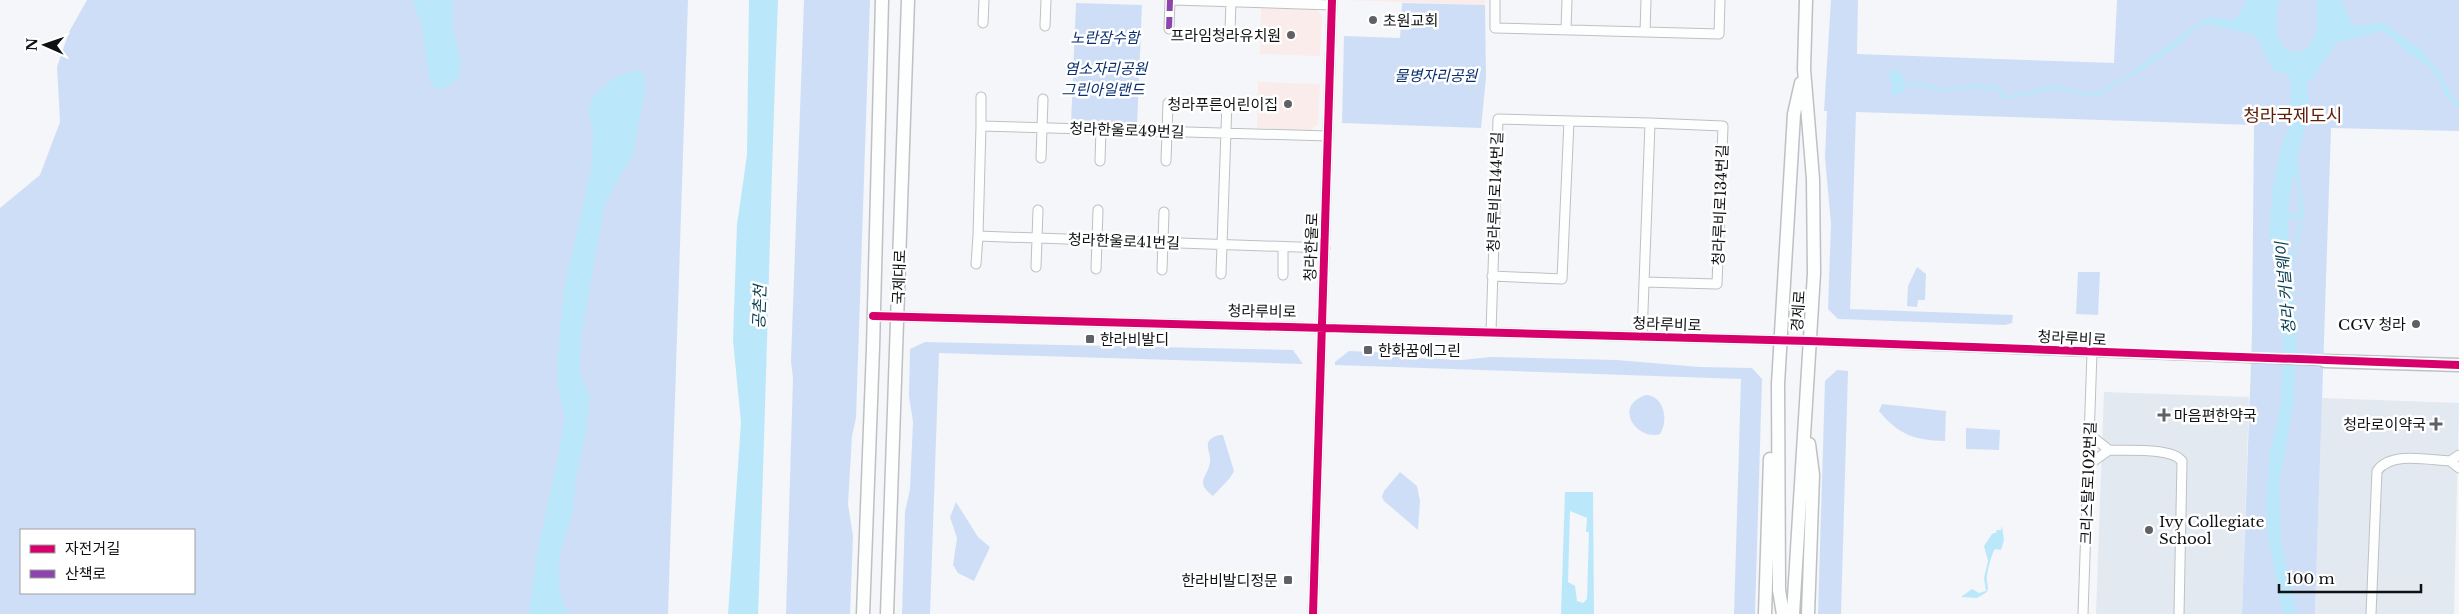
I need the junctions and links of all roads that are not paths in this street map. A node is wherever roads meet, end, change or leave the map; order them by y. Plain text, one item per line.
1 (882, 0) edge
2 (908, 0) edge
3 (984, 0) edge
4 (1046, 0) edge
5 (1172, 0) edge
6 (1496, 0) edge
7 (1567, 0) edge
8 (1646, 0) edge
9 (1720, 0) edge
10 (1806, 0) edge
11 (1231, 1) edge
12 (1291, 2) edge
13 (1332, 2) edge
14 (983, 23) dead end
15 (1045, 26) dead end
16 (1169, 29) dead end
17 (1566, 30) junction
18 (1230, 31) dead end
19 (1646, 32) junction
20 (1804, 69) junction
21 (981, 97) dead end
22 (1043, 99) dead end
23 (1227, 102) dead end
24 (1168, 103) dead end
25 (1569, 121) junction
26 (1608, 122) joint
27 (1650, 123) junction
28 (981, 126) junction
29 (1042, 128) junction
30 (1101, 130) junction
31 (1167, 132) junction
32 (1226, 134) junction
33 (1328, 136) junction
34 (1040, 158) dead end
35 (1100, 160) dead end
36 (1166, 160) dead end
37 (1038, 210) dead end
38 (1098, 210) dead end
39 (1164, 212) dead end
40 (978, 236) junction
41 (1037, 238) junction
42 (1097, 240) junction
43 (1162, 242) junction
44 (1222, 245) junction
45 (1283, 247) junction
46 (1325, 248) junction
47 (976, 264) dead end
48 (1036, 267) dead end
49 (1096, 269) dead end
50 (1162, 270) dead end
51 (1221, 274) dead end
52 (1283, 275) dead end
53 (1492, 276) junction
54 (1644, 282) junction
55 (874, 316) junction
56 (897, 316) junction
57 (1322, 326) junction
58 (1491, 332) junction
59 (1642, 337) junction
60 (1781, 341) junction
61 (1809, 341) junction
62 (2092, 352) junction
63 (2325, 361) joint
64 (2459, 365) edge
65 (1778, 384) junction
66 (1805, 410) junction
67 (2089, 434) junction
68 (2109, 450) junction
69 (2459, 455) edge
70 (2450, 461) junction
71 (2088, 465) junction
72 (2459, 468) edge
73 (863, 614) edge
74 (887, 614) edge
75 (1313, 614) edge
76 (1765, 614) edge
77 (1783, 614) edge
78 (1793, 614) edge
79 (1808, 614) edge
80 (2083, 614) edge
81 (2179, 614) edge
82 (2371, 614) edge

1 - 55 main road, 국제대로
2 - 56 main road, 국제대로
3 - 14 street
4 - 15 street
5 - 11 street
5 - 16 street
6 - 17 street
7 - 17 street
8 - 19 street
9 - 19 street
10 - 20 main road, 경제로
11 - 12 street
11 - 18 street
12 - 13 street
13 - 33 street, 청라한울로
17 - 19 street
20 - 60 main road, 경제로
20 - 61 main road, 경제로
21 - 28 street
22 - 29 street
23 - 32 street
24 - 31 street
25 - 26 street, 청라루비로144번길
25 - 53 street, 청라루비로144번길
25 - 53 street
26 - 27 street, 청라루비로134번길
27 - 54 street
27 - 54 street, 청라루비로134번길
28 - 29 street, 청라한울로49번길
28 - 40 street
29 - 30 street, 청라한울로49번길
29 - 34 street
30 - 31 street, 청라한울로49번길
30 - 35 street
31 - 32 street, 청라한울로49번길
31 - 36 street
32 - 33 street, 청라한울로49번길
32 - 44 street
33 - 46 street, 청라한울로
37 - 41 street
38 - 42 street
39 - 43 street
40 - 41 street, 청라한울로41번길
40 - 47 street
41 - 42 street, 청라한울로41번길
41 - 48 street
42 - 43 street, 청라한울로41번길
42 - 49 street
43 - 44 street, 청라한울로41번길
43 - 50 street
44 - 45 street, 청라한울로41번길
44 - 51 street
45 - 46 street, 청라한울로41번길
45 - 52 street
46 - 57 street, 청라한울로
53 - 58 street, 청라루비로144번길
54 - 59 street
55 - 56 street, 청라루비로
55 - 73 main road, 국제대로
56 - 57 street, 청라루비로
56 - 74 main road, 국제대로
57 - 58 street, 청라루비로
57 - 75 street, 청라한울로
58 - 59 street, 청라루비로
59 - 60 street, 청라루비로
60 - 61 street, 청라루비로
60 - 65 main road, 경제로
61 - 62 street, 청라루비로
61 - 66 main road, 경제로
62 - 63 street, 청라루비로
62 - 67 street, 크리스탈로102번길
63 - 64 main road, 청라루비로
65 - 76 main road
65 - 77 main road, 경제로
66 - 78 main road, 경제로
66 - 79 main road
67 - 68 street
67 - 71 street, 크리스탈로102번길
68 - 71 street
68 - 81 street, 크리스탈로102번길
69 - 70 street
70 - 72 street
70 - 82 street
71 - 80 street, 크리스탈로102번길

